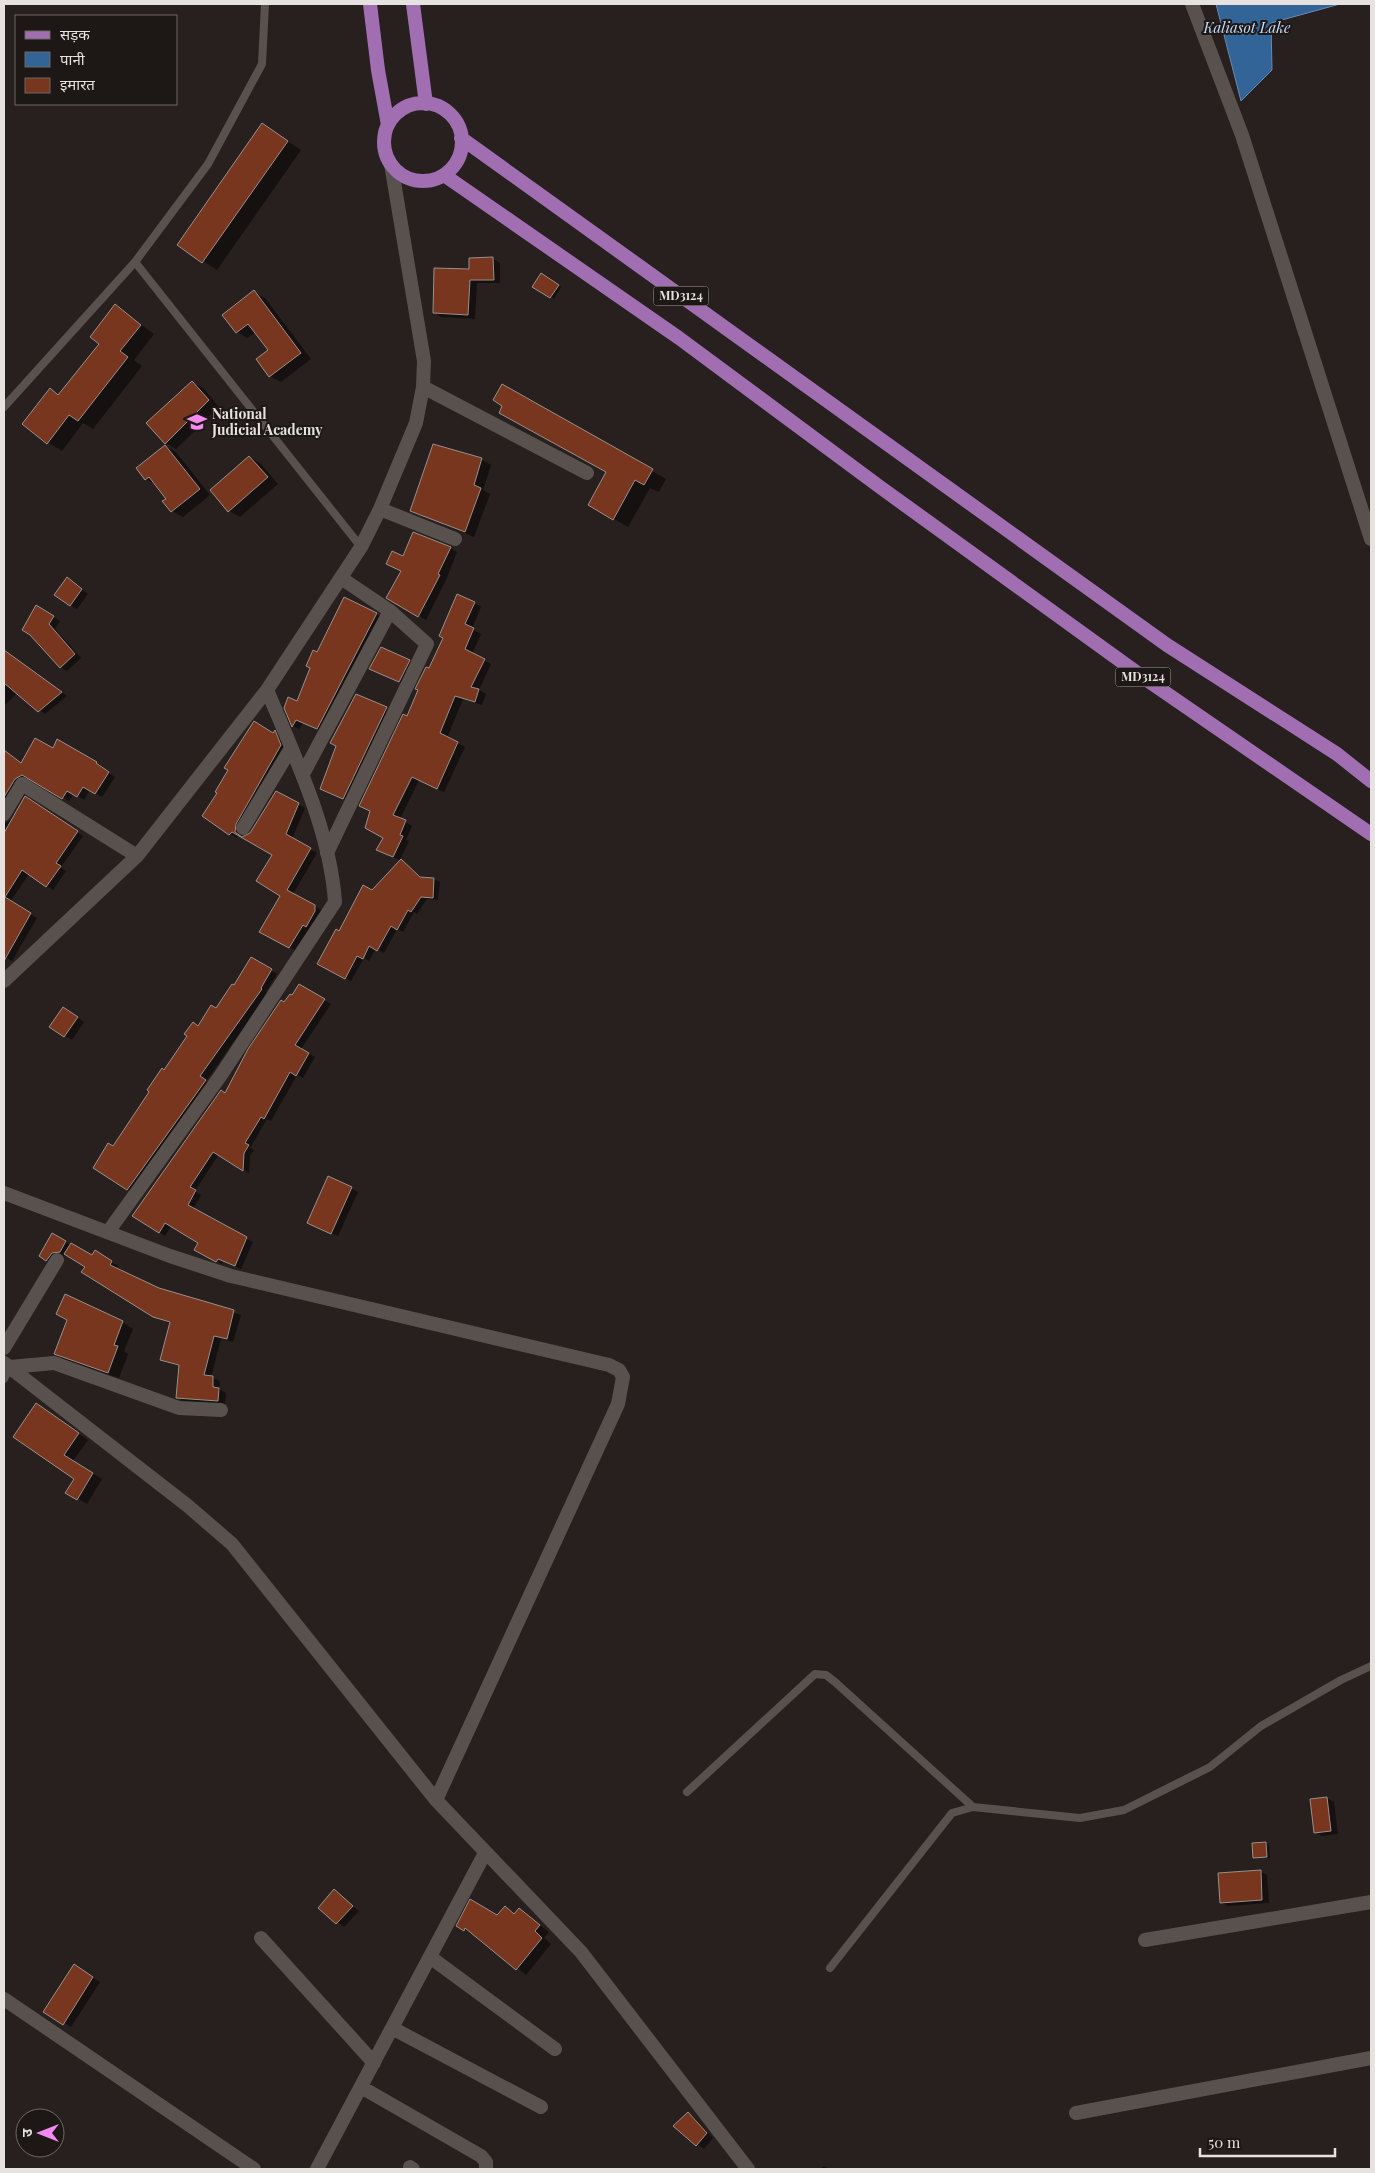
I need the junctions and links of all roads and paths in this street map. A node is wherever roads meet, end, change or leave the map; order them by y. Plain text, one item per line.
1 (265, 4) edge
2 (370, 4) edge
3 (413, 4) edge
4 (1192, 4) edge
5 (426, 104) junction
6 (388, 125) junction
7 (461, 138) junction
8 (390, 164) junction
9 (444, 175) junction
10 (136, 262) junction
11 (423, 387) junction
12 (4, 407) edge
13 (587, 474) dead end
14 (380, 509) junction
15 (1371, 539) edge
16 (455, 540) dead end
17 (361, 547) junction
18 (341, 578) junction
19 (390, 611) junction
20 (268, 690) junction
21 (292, 748) junction
22 (303, 774) junction
23 (1371, 781) edge
24 (4, 814) edge
25 (243, 828) dead end
26 (1371, 834) edge
27 (327, 853) junction
28 (137, 856) junction
29 (4, 981) edge
30 (4, 1193) edge
31 (108, 1232) junction
32 (57, 1260) dead end
33 (4, 1348) edge
34 (6, 1370) edge
35 (221, 1410) dead end
36 (1371, 1666) edge
37 (687, 1792) dead end
38 (436, 1800) junction
39 (973, 1807) junction
40 (485, 1853) junction
41 (1371, 1902) edge
42 (262, 1938) dead end
43 (1145, 1940) dead end
44 (430, 1957) junction
45 (830, 1968) dead end
46 (4, 1999) edge
47 (392, 2028) junction
48 (555, 2049) dead end
49 (1371, 2058) edge
50 (374, 2063) junction
51 (361, 2087) junction
52 (540, 2107) dead end
53 (1076, 2113) dead end
54 (254, 2169) edge
55 (318, 2169) edge
56 (486, 2169) edge
57 (748, 2169) edge

1 - 10 lane
2 - 6 main road
3 - 5 main road
4 - 15 street
5 - 6 main road
5 - 7 main road
6 - 8 main road
7 - 9 main road
7 - 23 main road, MD3124
8 - 9 main road
8 - 11 street
9 - 26 main road, MD3124
10 - 12 lane
10 - 17 lane
11 - 13 street
11 - 14 street
14 - 16 street
14 - 17 street
17 - 18 street
18 - 19 street
18 - 20 street
19 - 22 street
19 - 27 street
20 - 21 street
20 - 28 street
21 - 22 street
21 - 25 street
22 - 27 street
24 - 28 street
27 - 31 street
28 - 29 street
30 - 31 street
31 - 38 street
32 - 33 street
34 - 35 street
34 - 38 street
36 - 39 lane
37 - 39 lane
38 - 40 street
39 - 45 lane
40 - 44 street
40 - 57 street
41 - 43 street
42 - 50 street
44 - 47 street
44 - 48 street
46 - 54 street
47 - 50 street
47 - 52 street
49 - 53 street
50 - 51 street
51 - 55 street
51 - 56 street

